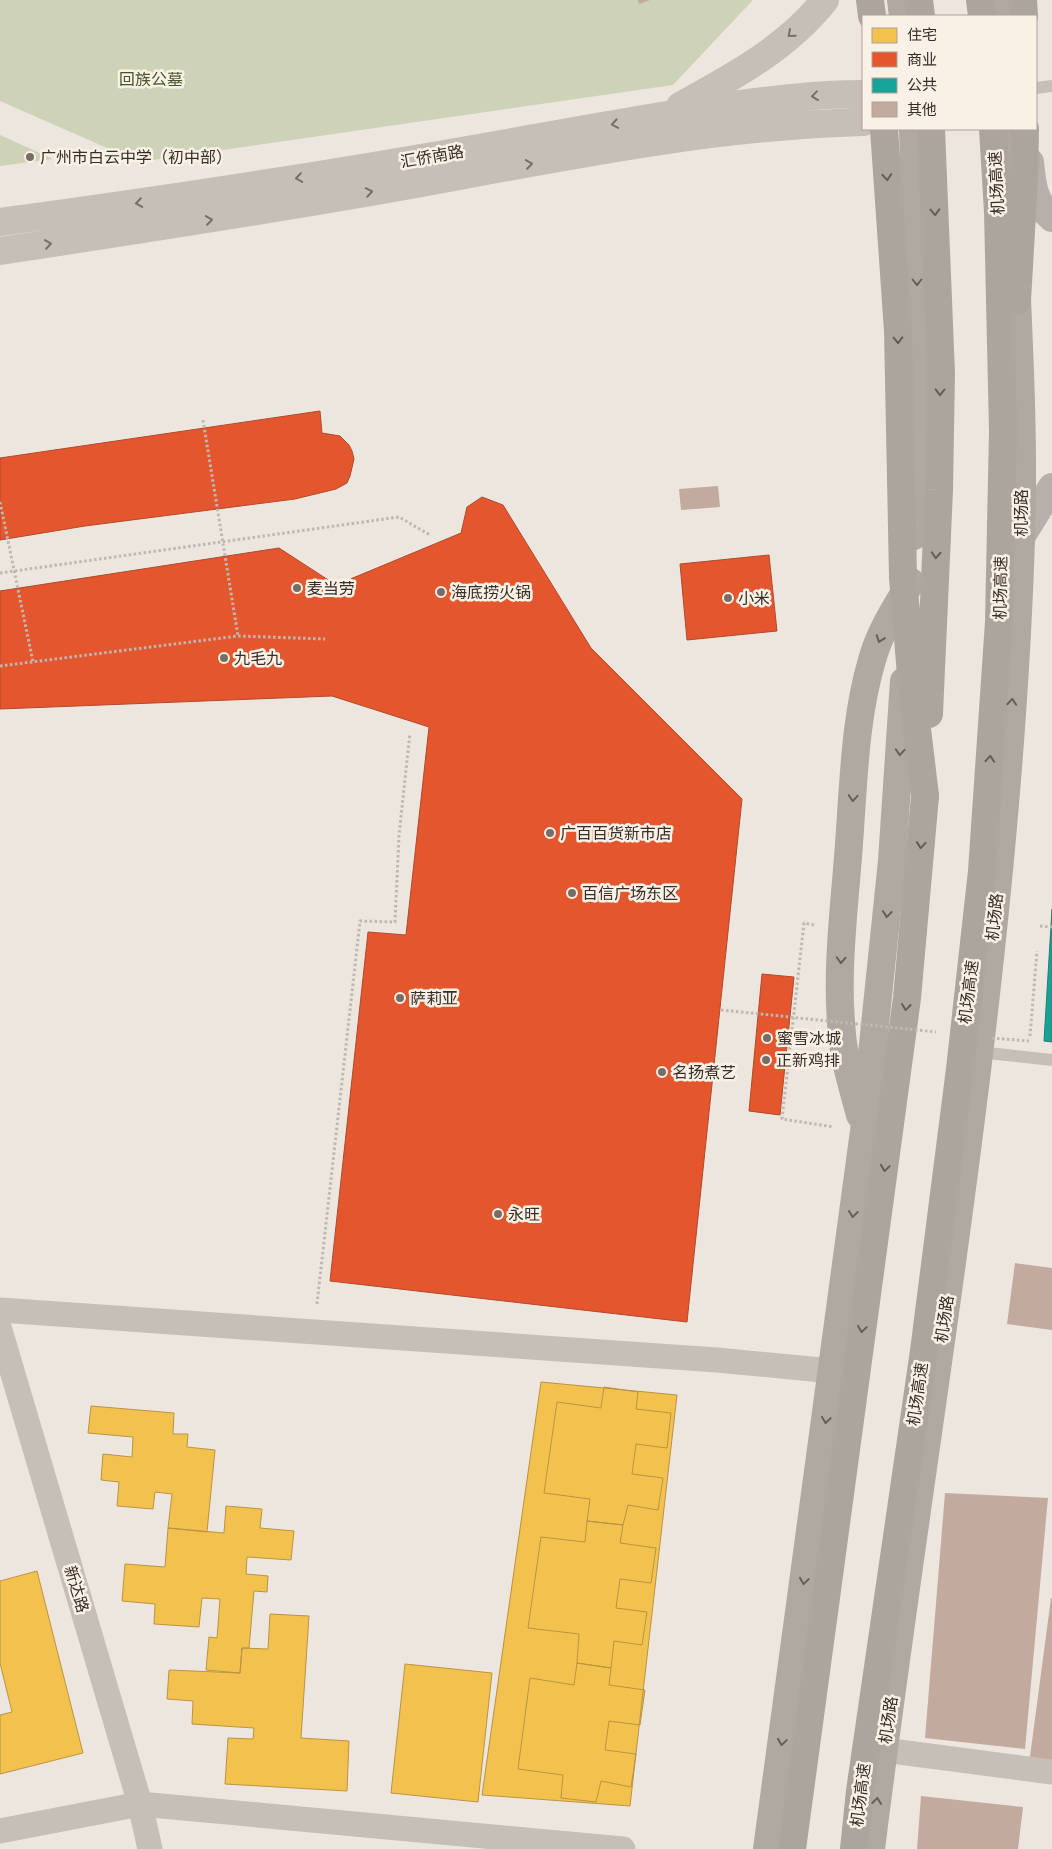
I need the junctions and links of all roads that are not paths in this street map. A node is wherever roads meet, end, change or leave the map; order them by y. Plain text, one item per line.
1 (825, 0) edge
2 (870, 0) edge
3 (901, 0) edge
4 (919, 0) edge
5 (980, 0) edge
6 (1001, 0) edge
7 (1023, 0) edge
8 (872, 15) edge
9 (903, 15) edge
10 (921, 15) edge
11 (982, 15) edge
12 (1002, 15) edge
13 (1024, 15) edge
14 (1052, 86) edge
15 (1037, 88) edge
16 (862, 94) edge
17 (662, 115) junction
18 (862, 122) edge
19 (884, 130) edge
20 (913, 130) edge
21 (930, 130) edge
22 (993, 130) edge
23 (1010, 130) edge
24 (1025, 130) edge
25 (1025, 130) edge
26 (1052, 218) edge
27 (0, 222) edge
28 (0, 251) edge
29 (1052, 486) edge
30 (1021, 537) junction
31 (912, 581) junction
32 (999, 622) junction
33 (925, 796) junction
34 (984, 1045) junction
35 (1052, 1060) edge
36 (864, 1131) junction
37 (0, 1310) edge
38 (0, 1330) edge
39 (832, 1371) junction
40 (884, 1750) junction
41 (1052, 1772) edge
42 (140, 1804) junction
43 (0, 1831) edge
44 (150, 1849) edge
45 (623, 1849) edge
46 (768, 1849) edge
47 (792, 1849) edge
48 (854, 1849) edge
49 (872, 1849) edge

1 -> 17 street
2 - 8 highway
3 - 9 highway
4 - 10 highway
5 - 11 highway
6 - 12 highway
7 - 13 highway
14 - 15 lane
16 -> 17 street, 汇侨南路
17 -> 27 street, 汇侨南路
28 -> 18 street, 汇侨南路
19 -> 33 highway, bridge
20 -> 31 highway
21 -> 33 highway, bridge
22 - 32 highway, 机场高速, bridge
23 - 30 highway, 机场路
24 - 32 highway, bridge
25 - 26 main road
29 - 30 main road
34 -> 30 highway, 机场路
31 -> 36 highway
31 -> 36 highway
48 -> 32 highway, 机场高速, bridge
33 -> 47 highway
34 - 35 lane
34 - 40 highway, 机场路
36 -> 39 highway
37 - 39 street
38 - 42 street, 新达路
39 -> 46 highway
40 - 41 street
49 -> 40 highway, 机场路
42 - 43 street
42 - 44 street, 新达路
42 - 45 street

